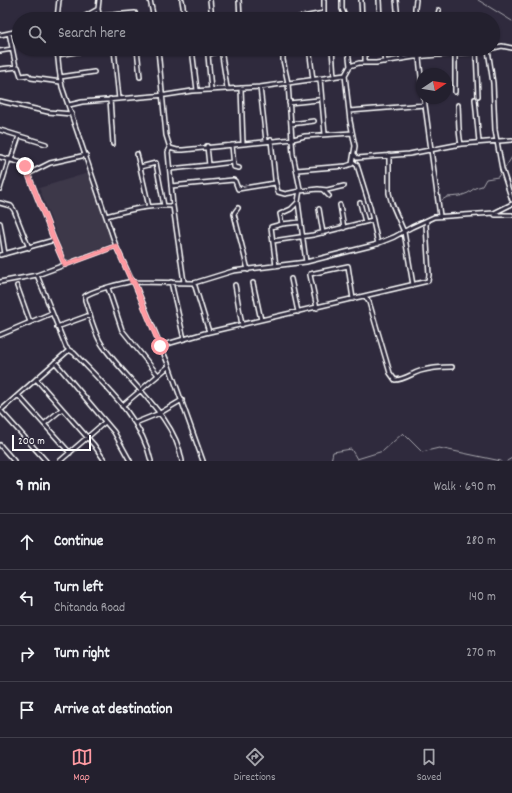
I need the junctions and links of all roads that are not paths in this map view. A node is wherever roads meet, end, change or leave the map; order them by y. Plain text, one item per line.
1 (59, 0) edge
2 (99, 0) edge
3 (150, 0) edge
4 (182, 0) edge
5 (210, 0) edge
6 (239, 0) edge
7 (324, 0) edge
8 (342, 0) edge
9 (361, 0) edge
10 (379, 0) edge
11 (396, 0) edge
12 (416, 0) edge
13 (98, 9) junction
14 (57, 12) edge
15 (93, 12) edge
16 (99, 12) edge
17 (153, 12) edge
18 (184, 12) edge
19 (211, 12) edge
20 (240, 12) edge
21 (324, 12) edge
22 (343, 12) edge
23 (362, 12) edge
24 (380, 12) edge
25 (397, 12) edge
26 (415, 12) edge
27 (12, 32) edge
28 (9, 33) junction
29 (0, 35) edge
30 (500, 47) edge
31 (512, 48) edge
32 (12, 49) joint
33 (0, 51) edge
34 (14, 56) edge
35 (57, 56) edge
36 (115, 56) edge
37 (138, 56) edge
38 (159, 56) edge
39 (193, 56) edge
40 (208, 56) edge
41 (222, 56) edge
42 (283, 56) edge
43 (310, 56) edge
44 (332, 56) edge
45 (349, 56) edge
46 (365, 56) edge
47 (384, 56) edge
48 (402, 56) edge
49 (419, 56) joint
50 (455, 56) edge
51 (476, 56) edge
52 (491, 56) edge
53 (402, 59) junction
54 (385, 62) junction
55 (365, 63) junction
56 (350, 66) junction
57 (16, 67) junction
58 (420, 68) edge
59 (0, 69) edge
60 (94, 72) dead end
61 (345, 75) junction
62 (60, 77) junction
63 (140, 77) dead end
64 (334, 77) junction
65 (320, 79) junction
66 (313, 80) junction
67 (61, 82) junction
68 (288, 83) junction
69 (260, 87) junction
70 (227, 88) junction
71 (241, 88) junction
72 (197, 90) junction
73 (211, 90) junction
74 (455, 92) dead end
75 (162, 95) junction
76 (110, 99) junction
77 (119, 99) junction
78 (318, 100) dead end
79 (0, 101) edge
80 (289, 103) junction
81 (425, 104) joint
82 (69, 105) junction
83 (458, 105) dead end
84 (349, 111) junction
85 (72, 114) junction
86 (314, 121) dead end
87 (291, 124) junction
88 (0, 130) edge
89 (352, 133) junction
90 (325, 134) junction
91 (19, 136) junction
92 (293, 139) junction
93 (271, 140) junction
94 (512, 140) edge
95 (266, 141) junction
96 (497, 141) junction
97 (479, 142) junction
98 (46, 144) dead end
99 (113, 144) dead end
100 (242, 144) junction
101 (461, 144) junction
102 (232, 145) junction
103 (207, 146) junction
104 (170, 148) junction
105 (431, 149) junction
106 (86, 154) junction
107 (137, 154) dead end
108 (354, 154) junction
109 (389, 155) junction
110 (0, 157) edge
111 (10, 159) junction
112 (233, 162) junction
113 (353, 162) junction
114 (209, 165) junction
115 (140, 167) junction
116 (239, 168) dead end
117 (170, 170) junction
118 (297, 170) junction
119 (28, 174) junction
120 (276, 183) junction
121 (171, 186) junction
122 (344, 186) dead end
123 (0, 189) edge
124 (324, 190) junction
125 (300, 191) junction
126 (329, 196) dead end
127 (512, 198) edge
128 (298, 202) junction
129 (0, 203) edge
130 (360, 203) dead end
131 (512, 204) edge
132 (340, 205) dead end
133 (164, 206) junction
134 (173, 206) junction
135 (149, 207) junction
136 (238, 208) dead end
137 (319, 209) dead end
138 (494, 213) junction
139 (512, 215) edge
140 (106, 216) junction
141 (440, 216) junction
142 (373, 220) junction
143 (428, 221) junction
144 (300, 222) junction
145 (365, 222) junction
146 (0, 223) edge
147 (282, 224) junction
148 (344, 228) junction
149 (404, 232) junction
150 (324, 233) junction
151 (302, 237) junction
152 (54, 240) junction
153 (273, 240) junction
154 (378, 244) junction
155 (116, 246) junction
156 (29, 248) junction
157 (5, 254) junction
158 (0, 255) edge
159 (306, 262) junction
160 (65, 265) junction
161 (276, 266) junction
162 (248, 270) junction
163 (37, 275) junction
164 (291, 279) dead end
165 (0, 282) edge
166 (133, 282) junction
167 (171, 282) junction
168 (184, 282) junction
169 (194, 283) junction
170 (253, 283) dead end
171 (235, 285) dead end
172 (413, 285) junction
173 (18, 286) dead end
174 (108, 288) junction
175 (365, 296) junction
176 (353, 299) junction
177 (317, 308) junction
178 (298, 312) junction
179 (52, 313) junction
180 (90, 315) junction
181 (261, 320) junction
182 (30, 322) junction
183 (242, 325) junction
184 (57, 327) junction
185 (209, 332) junction
186 (0, 335) edge
187 (184, 339) junction
188 (160, 346) junction
189 (68, 350) junction
190 (55, 362) junction
191 (169, 366) junction
192 (452, 367) dead end
193 (158, 376) junction
194 (36, 380) junction
195 (141, 391) junction
196 (18, 395) junction
197 (182, 400) junction
198 (0, 404) edge
199 (122, 406) junction
200 (62, 409) junction
201 (1, 410) edge
202 (160, 413) junction
203 (104, 422) junction
204 (44, 424) junction
205 (135, 424) junction
206 (87, 438) junction
207 (0, 445) edge
208 (70, 453) junction
209 (14, 461) edge
210 (46, 461) edge
211 (60, 461) edge
212 (105, 461) edge
213 (130, 461) edge
214 (151, 461) edge
215 (182, 461) edge
216 (203, 461) edge

1 - 14 street
2 - 13 street
3 - 17 street
4 - 18 street
5 - 19 street
6 - 20 street
7 - 21 street
8 - 22 street
9 - 23 street
10 - 24 street
11 - 25 street
12 - 26 street
13 - 15 street
13 - 16 street
27 - 28 street
28 - 29 street
28 - 32 street
30 - 31 street
32 - 33 street
34 - 57 street
35 - 62 street
36 - 77 street
37 - 63 street
38 - 75 street
39 - 72 street
40 - 73 street
41 - 70 street
42 - 68 street
43 - 66 street
44 - 64 street
45 - 56 street
46 - 55 street
47 - 54 street
48 - 53 street
49 - 53 street
49 - 58 street
50 - 74 street
51 - 97 street
52 - 96 street
53 - 54 street
54 - 55 street
55 - 56 street
56 - 61 street
57 - 59 street
57 - 67 street
60 - 62 street
61 - 64 street
61 - 84 street
62 - 67 street
64 - 65 street
65 - 66 street
65 - 90 street
66 - 68 street
67 - 82 street
68 - 69 street
68 - 80 street
69 - 71 street
69 - 95 street
70 - 71 street
70 - 73 street
71 - 100 street
72 - 73 street
72 - 75 street
75 - 77 street
75 - 104 street
76 - 77 street
76 - 82 street
76 - 99 street
78 - 80 street
79 - 85 street
80 - 87 street
81 - 84 street
81 - 105 street
82 - 85 street
83 - 101 street
84 - 89 street
85 - 106 street
86 - 87 street
87 - 92 street
88 - 91 street
89 - 90 street
89 - 108 street
90 - 92 street
91 - 98 street
91 - 111 street
92 - 93 street
92 - 118 street
93 - 95 street
93 - 120 street
94 - 96 street
95 - 100 street
96 - 97 street
96 - 127 street
97 - 101 street
100 - 102 street
101 - 105 street
102 - 103 street
102 - 112 street
103 - 104 street
103 - 114 street
104 - 117 street
105 - 109 street
105 - 141 street
106 - 119 street
106 - 140 street
107 - 115 street
108 - 109 street
108 - 113 street
109 - 149 street
110 - 111 street
111 - 119 street
111 - 123 street
112 - 114 street
112 - 116 street
113 - 118 street
113 - 142 street
114 - 117 street
115 - 133 street
115 - 135 street
117 - 121 street
118 - 125 street
119 - 152 street
120 - 121 street
120 - 125 street
121 - 134 street
122 - 124 street
124 - 125 street
124 - 126 street
125 - 128 street
128 - 144 street
128 - 147 street
129 - 156 street
130 - 145 street
131 - 138 street
132 - 148 street
133 - 134 street
133 - 135 street
134 - 168 street
135 - 140 street
136 - 162 street
137 - 150 street
138 - 139 street
138 - 141 street
140 - 155 street
141 - 143 street
142 - 145 street
142 - 154 street
143 - 149 street
143 - 172 street
144 - 147 street
144 - 151 street
145 - 148 street
146 - 157 street
147 - 153 street
148 - 150 street
149 - 154 street
149 - 172 street
150 - 151 street
151 - 153 street
151 - 159 street
152 - 156 street
152 - 160 street
153 - 161 street
154 - 159 street
155 - 160 street
155 - 166 street
156 - 157 street
157 - 158 street
159 - 161 street
160 - 163 street
161 - 162 street
162 - 169 street
163 - 165 street
163 - 179 street
164 - 178 street
166 - 167 street
166 - 174 street
166 - 188 street
167 - 168 street
167 - 187 street
168 - 169 street
169 - 185 street
170 - 181 street
171 - 183 street
172 - 175 street
173 - 182 street
174 - 180 street
174 - 193 street
175 - 176 street
175 - 192 street
176 - 177 street
176 - 177 street
177 - 178 street
178 - 181 street
179 - 182 street
179 - 184 street
180 - 184 street
180 - 195 street
181 - 183 street
182 - 186 street
183 - 185 street
184 - 189 street
185 - 187 street
187 - 188 street
188 - 191 street
189 - 190 street
189 - 199 street
190 - 194 street
190 - 203 street
191 - 193 street
191 - 197 street
193 - 195 street
194 - 196 street
194 - 200 street
195 - 199 street
195 - 202 street
196 - 201 street
196 - 204 street
197 - 202 street
197 - 216 street
198 - 201 street
199 - 205 street
200 - 204 street
200 - 206 street
201 - 210 street
202 - 205 street
202 - 215 street
203 - 206 street
203 - 213 street
204 - 208 street
205 - 214 street
206 - 208 street
206 - 212 street
207 - 209 street
208 - 211 street

